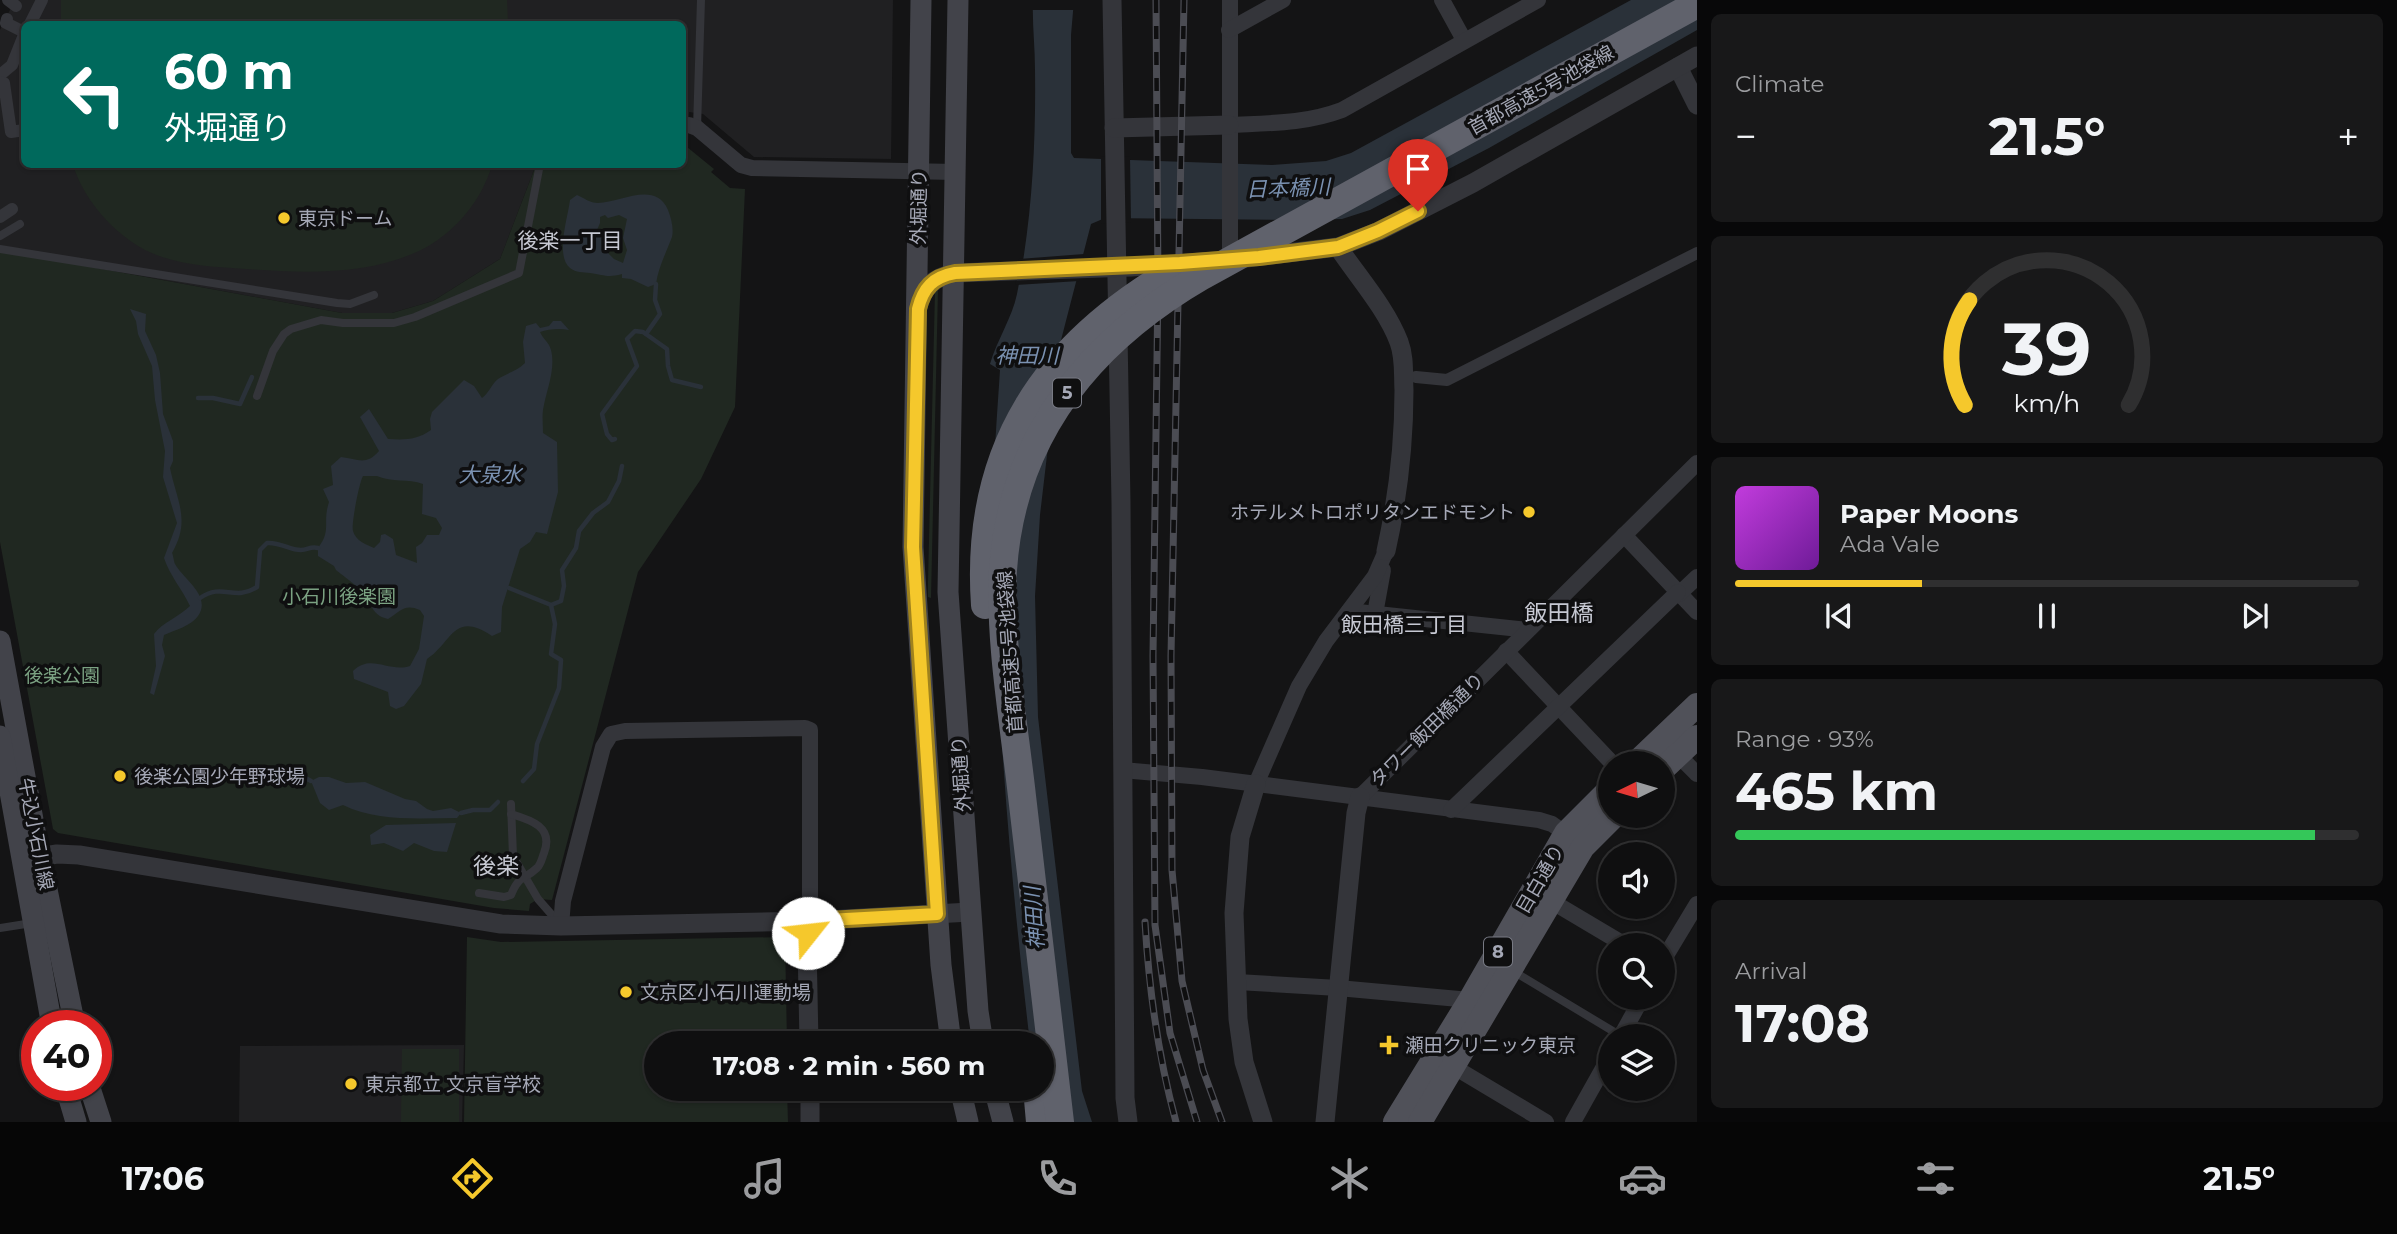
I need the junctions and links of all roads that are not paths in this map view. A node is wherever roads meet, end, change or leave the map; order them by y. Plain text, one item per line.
1 (701, 0) edge
2 (921, 0) edge
3 (958, 0) edge
4 (1112, 0) edge
5 (1230, 0) edge
6 (1283, 0) edge
7 (1443, 0) edge
8 (1538, 0) edge
9 (1665, 0) edge
10 (1697, 4) edge
11 (40, 5) edge
12 (32, 21) edge
13 (1229, 30) junction
14 (21, 32) edge
15 (0, 37) edge
16 (1464, 40) junction
17 (21, 42) edge
18 (1697, 56) edge
19 (1678, 67) junction
20 (0, 75) edge
21 (0, 82) edge
22 (1697, 105) edge
23 (1229, 125) junction
24 (690, 126) edge
25 (1114, 128) junction
26 (21, 130) edge
27 (539, 168) edge
28 (919, 172) junction
29 (956, 172) junction
30 (12, 209) dead end
31 (0, 217) edge
32 (20, 225) dead end
33 (0, 236) edge
34 (1338, 247) junction
35 (0, 249) edge
36 (1697, 253) edge
37 (1230, 260) junction
38 (1117, 267) junction
39 (955, 273) junction
40 (374, 295) dead end
41 (918, 309) junction
42 (1416, 377) dead end
43 (257, 396) dead end
44 (1697, 463) edge
45 (1624, 534) junction
46 (1386, 551) junction
47 (1697, 577) edge
48 (1678, 593) junction
49 (1349, 611) junction
50 (1697, 612) edge
51 (1375, 614) junction
52 (949, 615) junction
53 (916, 616) junction
54 (1528, 630) junction
55 (0, 641) edge
56 (1506, 652) junction
57 (1697, 705) edge
58 (1558, 706) junction
59 (0, 736) edge
60 (1697, 737) edge
61 (1601, 751) edge
62 (1649, 751) edge
63 (1675, 758) edge
64 (1675, 765) edge
65 (1122, 769) junction
66 (1697, 774) edge
67 (1256, 784) junction
68 (1360, 797) junction
69 (511, 804) dead end
70 (1598, 806) edge
71 (1451, 810) junction
72 (511, 814) junction
73 (1598, 826) edge
74 (1574, 840) junction
75 (31, 858) junction
76 (524, 877) junction
77 (479, 893) dead end
78 (1551, 901) junction
79 (1697, 904) edge
80 (970, 912) junction
81 (937, 914) junction
82 (810, 921) junction
83 (33, 923) junction
84 (561, 926) junction
85 (0, 928) edge
86 (1605, 933) edge
87 (1675, 940) edge
88 (1511, 970) junction
89 (1237, 982) junction
90 (1338, 988) junction
91 (1470, 1000) junction
92 (49, 1010) edge
93 (71, 1010) edge
94 (1601, 1024) edge
95 (809, 1031) edge
96 (950, 1031) edge
97 (982, 1031) edge
98 (1031, 1031) edge
99 (1454, 1067) junction
100 (1598, 1077) edge
101 (70, 1101) edge
102 (94, 1101) edge
103 (810, 1101) edge
104 (963, 1101) edge
105 (997, 1101) edge
106 (1038, 1101) edge
107 (76, 1122) edge
108 (101, 1122) edge
109 (810, 1122) edge
110 (968, 1122) edge
111 (1003, 1122) edge
112 (1040, 1122) edge
113 (1060, 1122) edge
114 (1128, 1122) edge
115 (1263, 1122) edge
116 (1325, 1122) edge
117 (1395, 1122) edge
118 (1420, 1122) edge
119 (1546, 1122) edge
120 (1573, 1122) edge

1 - 24 lane
2 - 28 main road, 外堀通り
3 - 29 main road, 外堀通り
4 - 25 street
5 - 13 street
6 - 13 street
7 - 16 street
8 - 16 street
9 - 98 highway, 首都高速5号池袋線 / 5, bridge
10 - 113 highway, 首都高速5号池袋線 / 5, bridge
11 - 12 street
13 - 23 street
14 - 15 street
16 - 23 street
17 - 20 street
18 - 19 street
19 - 22 street
19 - 34 street
21 - 26 street
23 - 25 street
23 - 37 street
24 - 28 street
25 - 38 street
27 - 43 lane
28 - 29 street
28 - 41 main road, 外堀通り
29 - 39 main road, 外堀通り
30 - 31 street
32 - 33 lane
34 - 37 street
34 - 46 street
35 - 40 lane
36 - 42 street
37 - 38 street
38 - 39 street
38 - 65 street
39 - 41 street
39 - 52 main road, 外堀通り
41 - 53 main road, 外堀通り
44 - 45 street, タワー飯田橋通り
45 - 48 street
45 - 54 street, タワー飯田橋通り
46 - 49 street
46 - 51 street
47 - 48 street
48 - 50 street
48 - 58 street
49 - 51 street
49 - 67 street
51 - 54 street
52 - 53 main road
52 - 80 main road, 外堀通り
53 - 81 main road, 外堀通り
54 - 56 street, タワー飯田橋通り
55 - 75 main road, 牛込小石川線
56 - 58 street
56 - 68 street, タワー飯田橋通り
57 - 62 main road
58 - 61 street
58 - 71 street
59 - 75 main road, 牛込小石川線
60 - 63 main road
64 - 66 street
65 - 67 street
65 - 114 street
67 - 68 street
67 - 89 street
68 - 71 street
68 - 90 street, タワー飯田橋通り
69 - 72 lane
70 - 74 main road, 目白通り / 8
71 - 74 street
72 - 76 lane
72 - 76 lane
73 - 74 main road, 目白通り / 8
74 - 78 main road, 目白通り / 8
74 - 91 main road, 目白通り / 8
75 - 83 main road, 牛込小石川線
75 - 84 street
75 - 93 main road, 牛込小石川線
76 - 77 lane
76 - 84 lane
78 - 86 street
78 - 88 main road, 目白通り / 8
79 - 87 street
80 - 81 street
80 - 97 main road, 外堀通り
81 - 82 street
81 - 96 main road, 外堀通り
82 - 84 street
82 - 84 street
82 - 95 street
83 - 85 lane
83 - 92 main road, 牛込小石川線
88 - 94 lane
88 - 99 main road, 目白通り / 8
89 - 90 street
89 - 115 street
90 - 91 street
90 - 116 street, タワー飯田橋通り
91 - 117 main road, 目白通り / 8
99 - 118 main road, 目白通り / 8
99 - 119 street
100 - 120 street
101 - 107 main road
102 - 108 main road
103 - 109 street
104 - 110 main road
105 - 111 main road
106 - 112 highway

